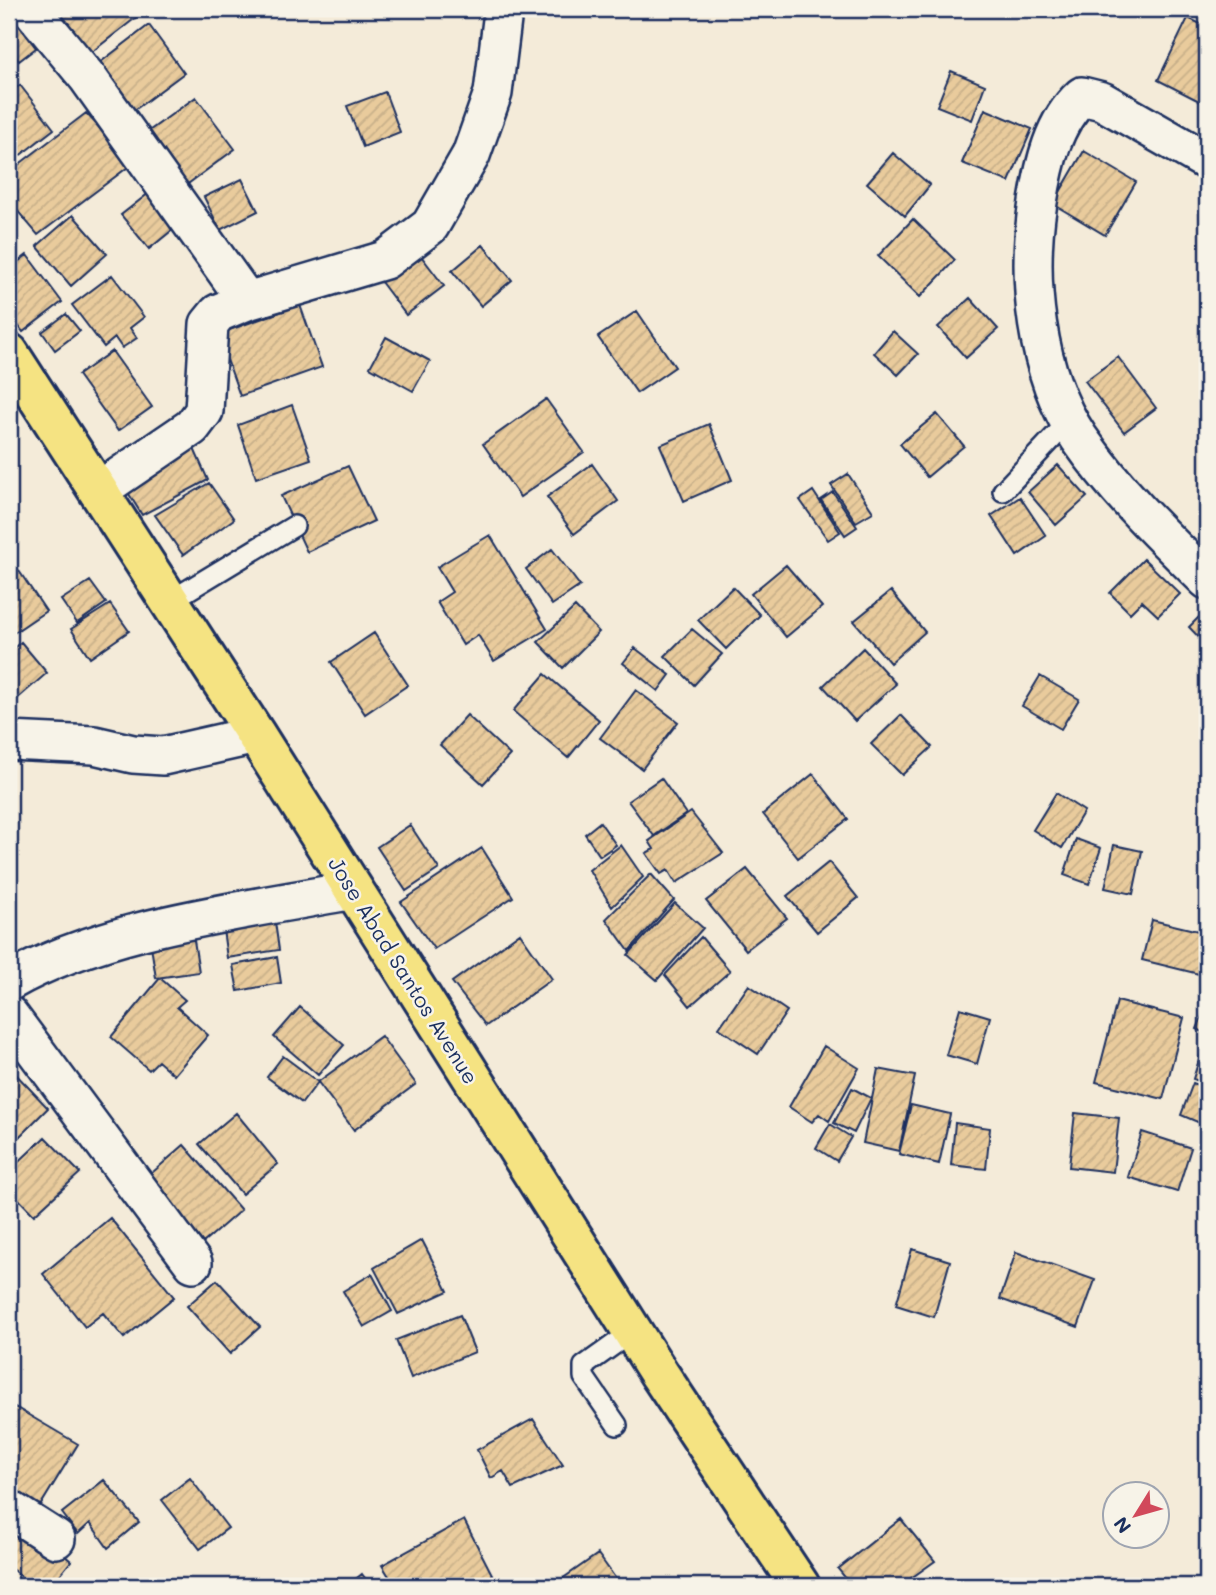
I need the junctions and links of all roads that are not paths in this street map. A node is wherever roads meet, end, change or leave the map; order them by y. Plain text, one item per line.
1 (31, 9) edge
2 (502, 20) dead end
3 (1207, 161) edge
4 (247, 301) junction
5 (9, 353) edge
6 (1070, 420) junction
7 (98, 491) junction
8 (1003, 491) dead end
9 (294, 526) dead end
10 (1207, 580) edge
11 (170, 601) junction
12 (256, 735) junction
13 (9, 741) edge
14 (353, 890) junction
15 (9, 982) edge
16 (9, 1015) edge
17 (192, 1263) dead end
18 (633, 1331) junction
19 (617, 1425) dead end
20 (9, 1509) edge
21 (56, 1539) dead end
22 (800, 1586) edge

1 - 4 street
2 - 4 street
3 - 6 street
4 - 7 street
5 - 7 highway, Jose Abad Santos Avenue
6 - 8 lane
6 - 10 street
7 - 11 highway, Jose Abad Santos Avenue
9 - 11 lane
11 - 12 highway, Jose Abad Santos Avenue
12 - 13 street
12 - 14 highway, Jose Abad Santos Avenue
14 - 15 street
14 - 18 highway, Jose Abad Santos Avenue
16 - 17 street
18 - 19 lane
18 - 22 highway, Jose Abad Santos Avenue
20 - 21 street

